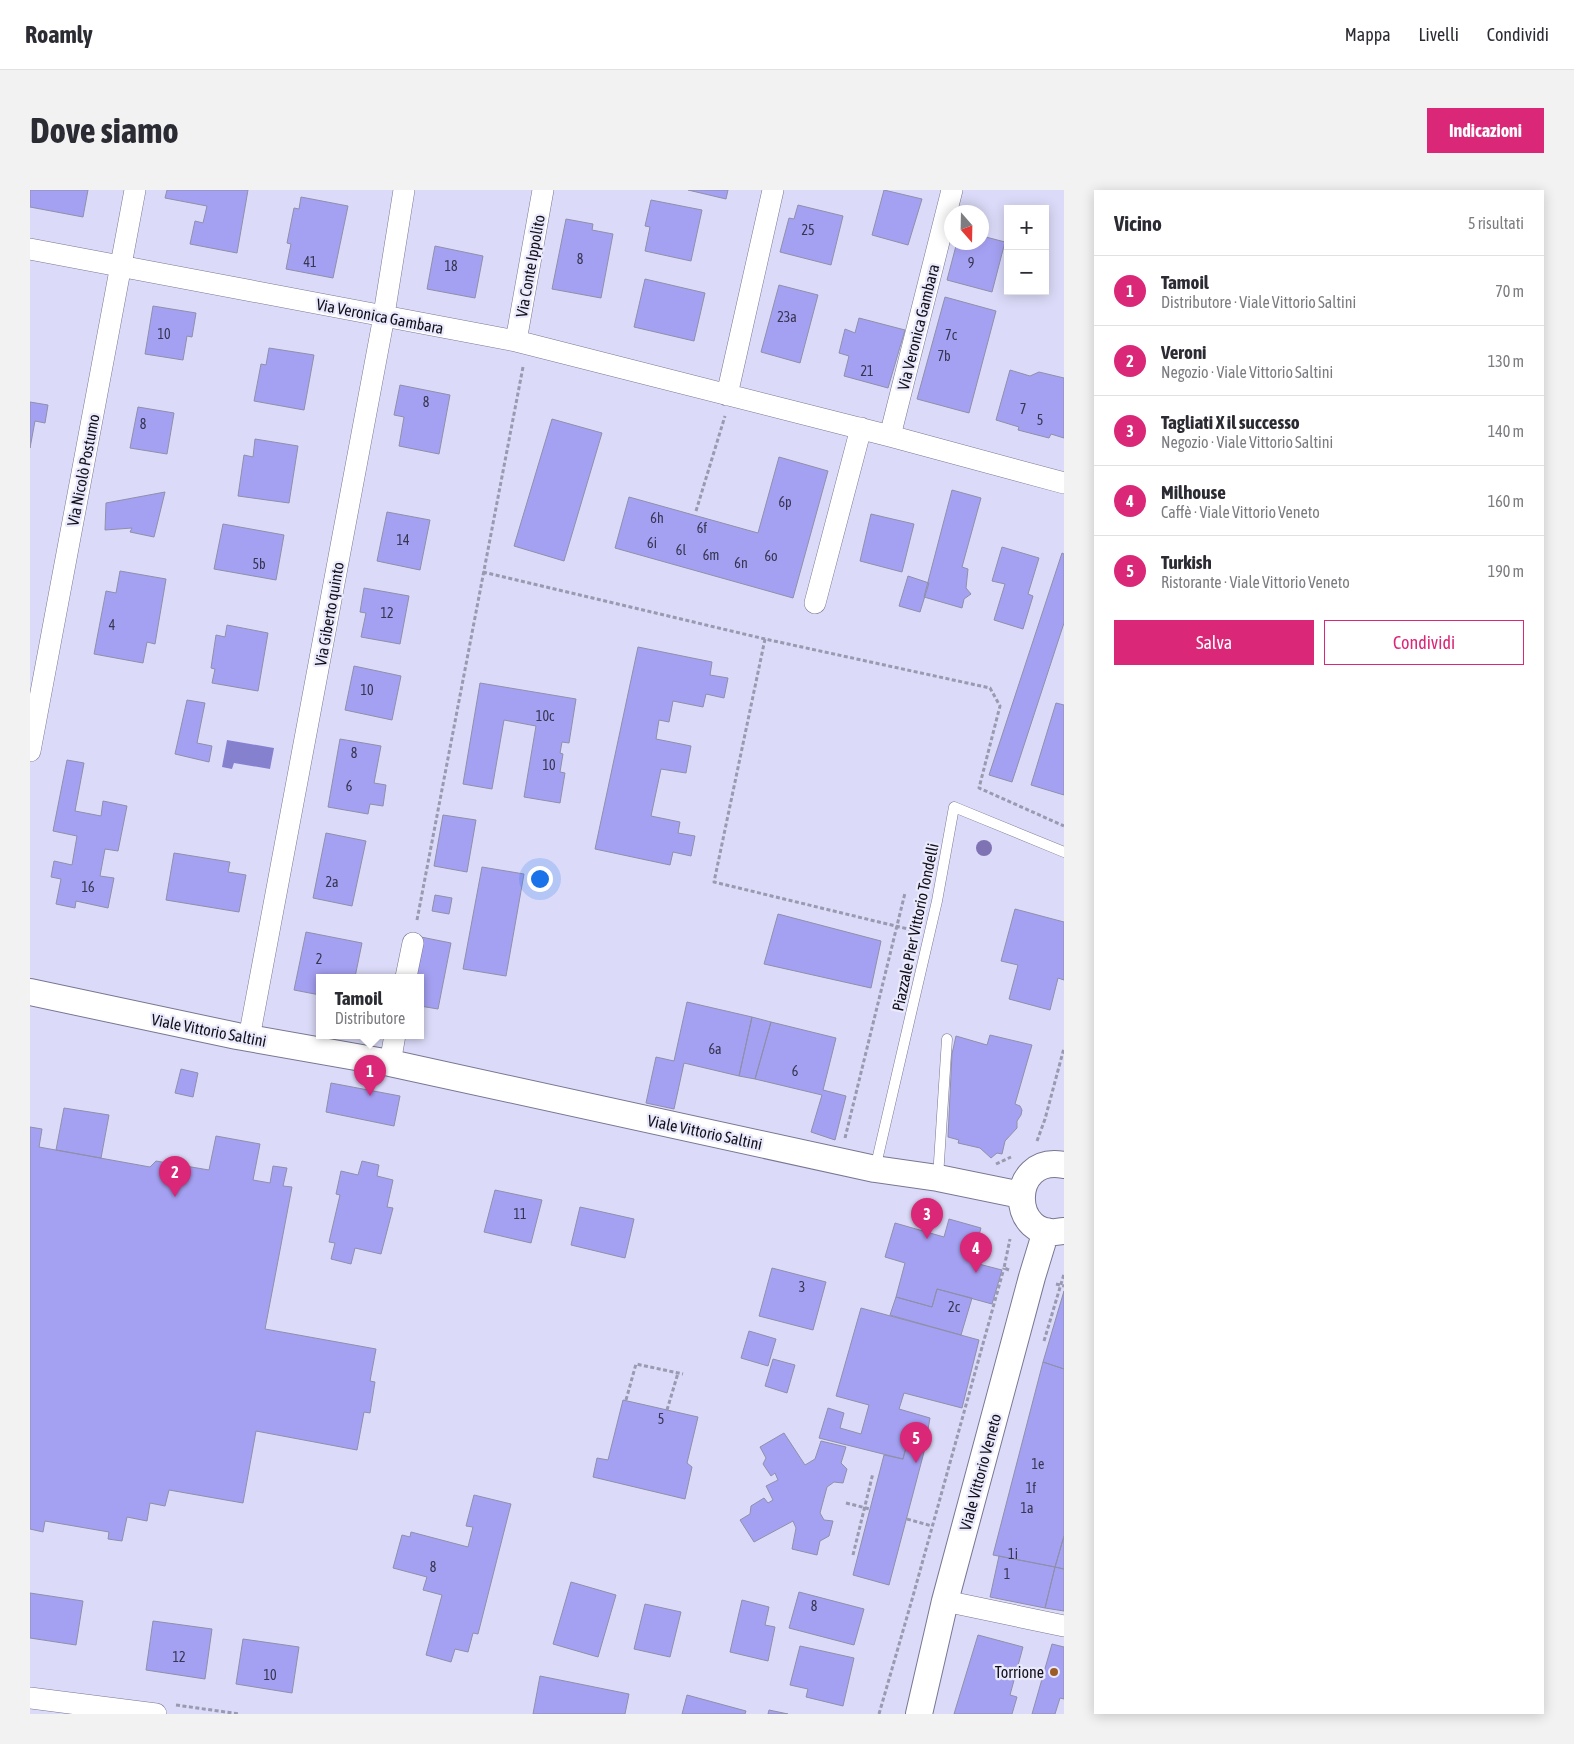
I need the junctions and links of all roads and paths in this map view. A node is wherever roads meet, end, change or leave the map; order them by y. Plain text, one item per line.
1 (135, 190) edge
2 (404, 190) edge
3 (543, 190) edge
4 (773, 190) edge
5 (952, 190) edge
6 (30, 249) edge
7 (121, 266) junction
8 (384, 316) junction
9 (516, 341) junction
10 (523, 365) dead end
11 (727, 403) junction
12 (861, 428) junction
13 (890, 436) junction
14 (1064, 483) edge
15 (696, 510) dead end
16 (483, 572) junction
17 (815, 603) dead end
18 (765, 639) junction
19 (30, 751) edge
20 (1064, 826) edge
21 (1064, 852) edge
22 (905, 894) dead end
23 (898, 926) junction
24 (930, 934) junction
25 (413, 943) joint
26 (407, 974) edge
27 (30, 992) edge
28 (250, 1038) junction
29 (394, 1039) edge
30 (947, 1039) dead end
31 (1064, 1048) edge
32 (390, 1063) junction
33 (843, 1143) dead end
34 (1036, 1144) dead end
35 (1020, 1152) dead end
36 (1062, 1157) edge
37 (994, 1165) dead end
38 (875, 1169) junction
39 (938, 1178) junction
40 (1021, 1195) junction
41 (1055, 1231) edge
42 (1004, 1268) dead end
43 (678, 1373) junction
44 (683, 1374) dead end
45 (626, 1400) dead end
46 (667, 1410) dead end
47 (873, 1473) dead end
48 (846, 1503) dead end
49 (870, 1510) dead end
50 (907, 1519) dead end
51 (932, 1526) junction
52 (853, 1555) dead end
53 (945, 1601) junction
54 (1064, 1626) edge
55 (30, 1698) edge
56 (112, 1711) edge
57 (156, 1714) edge
58 (879, 1714) edge
59 (919, 1714) edge

1 - 7 street, Via Nicolò Postumo
2 - 8 street, Via Giberto quinto
3 - 9 street, Via Conte Ippolito
4 - 11 street
5 - 13 street, Via Veronica Gambara
6 - 7 street, Via Veronica Gambara
7 - 8 street, Via Veronica Gambara
7 - 19 street, Via Nicolò Postumo
8 - 9 street, Via Veronica Gambara
8 - 28 street, Via Giberto quinto
9 - 11 street, Via Veronica Gambara
10 - 16 path
11 - 12 street, Via Veronica Gambara
11 - 15 path
12 - 13 street, Via Veronica Gambara
12 - 17 street
13 - 14 street, Via Veronica Gambara
16 - 18 path
16 - 25 path
18 - 20 path
18 - 23 path
21 - 24 lane, Piazzale Pier Vittorio Tondelli
22 - 23 path
23 - 24 path
23 - 33 path
24 - 38 lane, Piazzale Pier Vittorio Tondelli
25 - 26 street
27 - 28 street, Viale Vittorio Saltini
28 - 32 street, Viale Vittorio Saltini
29 - 32 street
30 - 39 lane
31 - 34 path
32 - 38 street, Viale Vittorio Saltini
35 - 37 path
36 - 40 street
38 - 39 street, Viale Vittorio Saltini
39 - 40 street, Viale Vittorio Saltini
40 - 41 street
41 - 53 street, Viale Vittorio Veneto
42 - 51 path
43 - 44 path
43 - 45 path
43 - 46 path
47 - 52 path
48 - 49 path
50 - 51 path
51 - 58 path
53 - 54 street
53 - 59 street, Viale Vittorio Veneto
55 - 56 street
56 - 57 street

